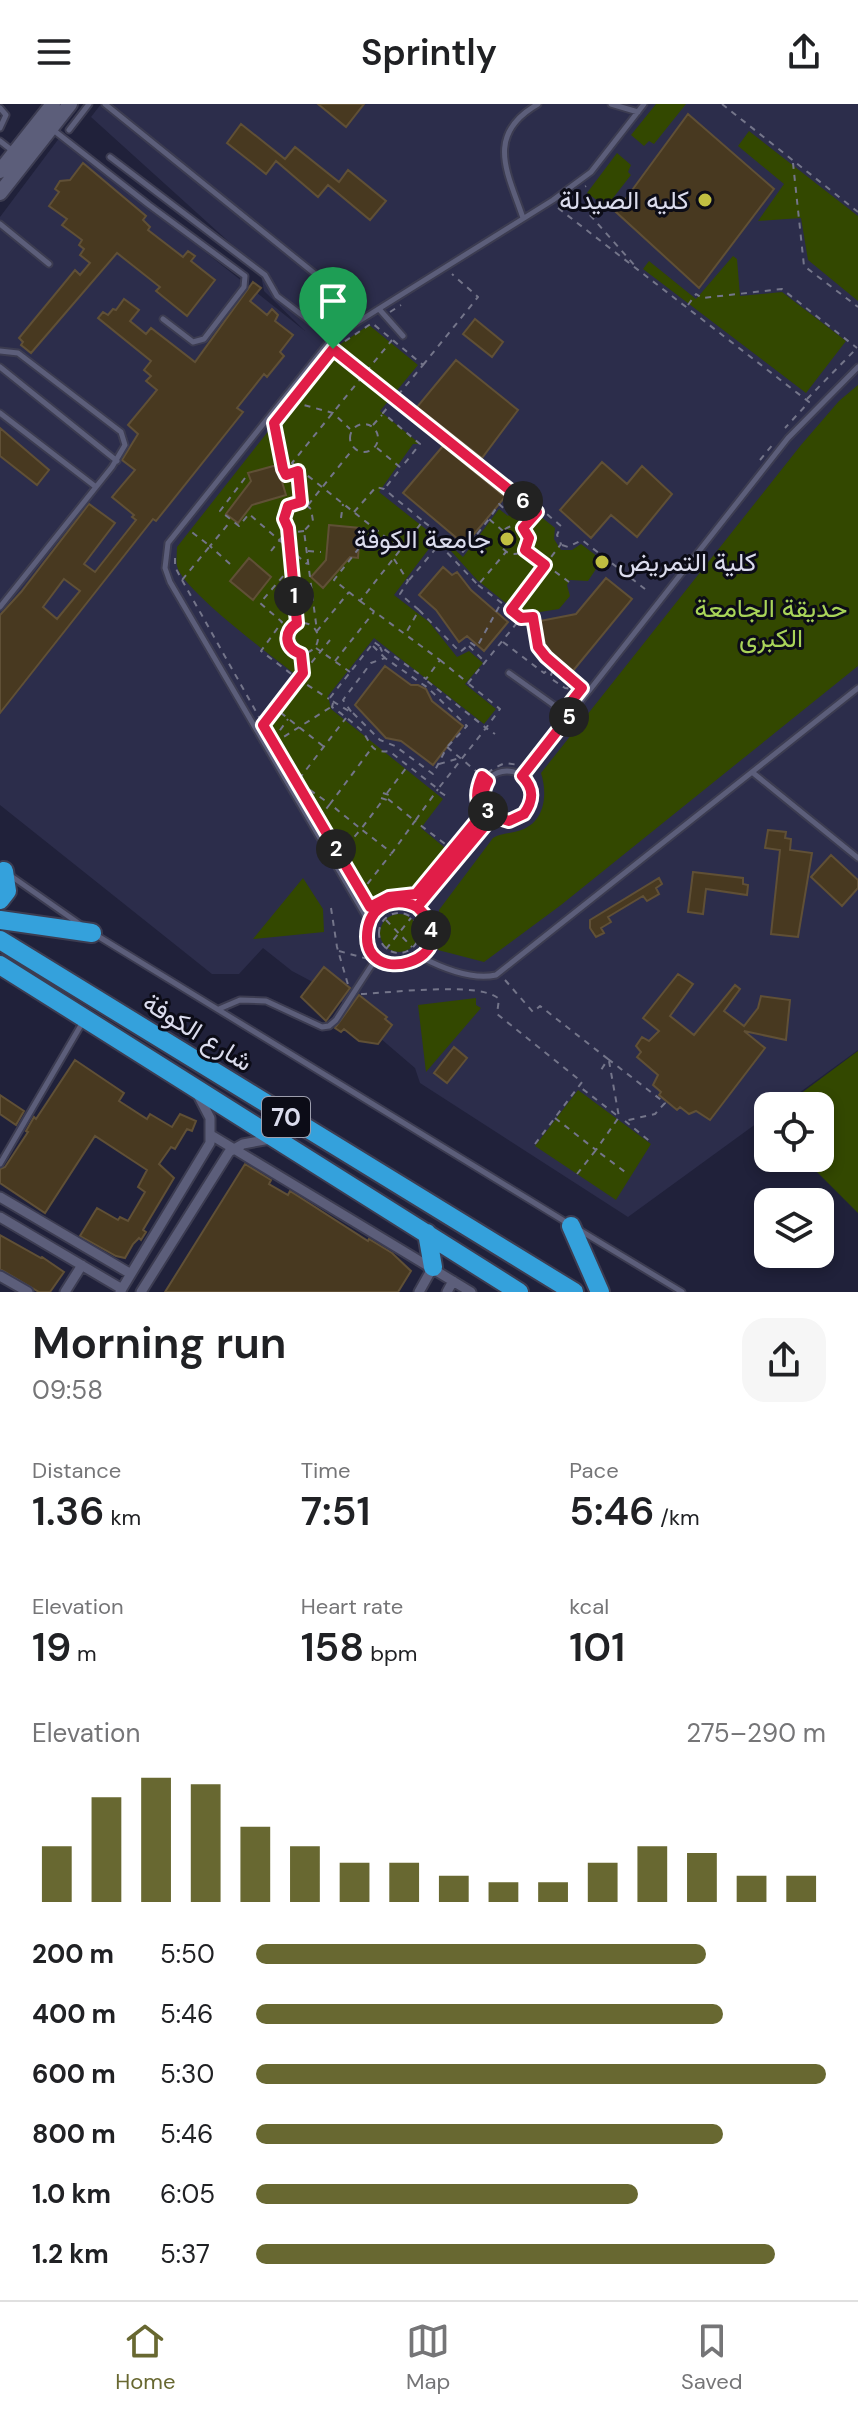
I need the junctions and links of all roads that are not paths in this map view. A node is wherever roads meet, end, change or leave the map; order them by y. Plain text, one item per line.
1 (53, 104) edge
2 (70, 104) edge
3 (89, 104) edge
4 (105, 104) edge
5 (538, 104) edge
6 (611, 104) edge
7 (644, 104) edge
8 (0, 108) edge
9 (638, 112) junction
10 (0, 128) edge
11 (52, 128) junction
12 (69, 130) dead end
13 (0, 141) edge
14 (110, 157) dead end
15 (5, 162) edge
16 (0, 193) edge
17 (523, 218) junction
18 (0, 224) edge
19 (49, 264) dead end
20 (314, 273) dead end
21 (379, 309) junction
22 (163, 319) dead end
23 (403, 336) dead end
24 (332, 338) junction
25 (0, 351) edge
26 (0, 367) edge
27 (858, 367) edge
28 (0, 413) edge
29 (117, 461) junction
30 (96, 487) junction
31 (0, 607) edge
32 (509, 673) dead end
33 (858, 688) edge
34 (569, 716) junction
35 (752, 772) junction
36 (522, 776) junction
37 (493, 816) junction
38 (858, 858) edge
39 (2, 870) edge
40 (0, 900) edge
41 (417, 907) junction
42 (0, 920) edge
43 (369, 922) junction
44 (92, 933) junction
45 (0, 940) edge
46 (421, 957) junction
47 (376, 959) junction
48 (0, 965) edge
49 (219, 1009) junction
50 (85, 1019) junction
51 (194, 1089) junction
52 (211, 1135) junction
53 (272, 1138) junction
54 (235, 1147) junction
55 (0, 1164) edge
56 (0, 1197) edge
57 (0, 1217) edge
58 (460, 1224) junction
59 (571, 1226) junction
60 (427, 1233) junction
61 (447, 1247) junction
62 (504, 1251) junction
63 (82, 1265) junction
64 (433, 1267) junction
65 (489, 1273) junction
66 (131, 1274) junction
67 (0, 1276) edge
68 (453, 1281) junction
69 (121, 1290) edge
70 (28, 1292) edge
71 (65, 1292) edge
72 (141, 1292) edge
73 (419, 1292) edge
74 (447, 1292) edge
75 (471, 1292) edge
76 (518, 1292) edge
77 (574, 1292) edge
78 (600, 1292) edge
79 (682, 1292) edge

1 - 15 street
2 - 11 street
3 - 12 lane
4 - 20 lane
5 - 17 lane
6 - 9 lane
7 - 9 lane
8 - 10 lane
9 - 17 lane
11 - 16 street
11 - 22 lane
13 - 15 lane
14 - 24 lane
17 - 21 lane
18 - 19 lane
21 - 23 lane
21 - 24 lane
24 - 43 lane
25 - 29 lane
26 - 29 lane
27 - 34 lane
28 - 30 lane
29 - 30 lane
30 - 31 lane
32 - 34 lane
33 - 35 lane
34 - 36 lane
35 - 38 lane
35 - 46 lane
36 - 37 lane
36 - 37 lane
37 - 41 lane
39 - 40 highway
39 - 44 lane
41 - 43 lane
41 - 46 lane
42 - 44 highway
43 - 47 lane
44 - 49 lane
45 - 58 highway, شارع الكوفة / 70
46 - 47 lane
47 - 49 lane
48 - 50 highway, شارع الكوفة / 70
49 - 59 lane
50 - 51 highway, شارع الكوفة / 70
50 - 55 lane
51 - 52 street
51 - 53 highway, شارع الكوفة / 70
52 - 54 street
52 - 66 street
53 - 54 street
53 - 60 highway, شارع الكوفة / 70
54 - 64 street
54 - 72 street
56 - 66 street
57 - 63 street
58 - 61 highway
58 - 62 highway, شارع الكوفة / 70
59 - 78 highway
59 - 79 lane
60 - 61 highway, شارع الكوفة / 70
60 - 64 highway
61 - 65 highway, شارع الكوفة / 70
62 - 65 highway
62 - 77 highway, شارع الكوفة / 70
63 - 69 street
63 - 71 street
64 - 68 street
64 - 73 street
65 - 76 highway, شارع الكوفة / 70
66 - 69 street
67 - 70 street
68 - 74 street
68 - 75 street

